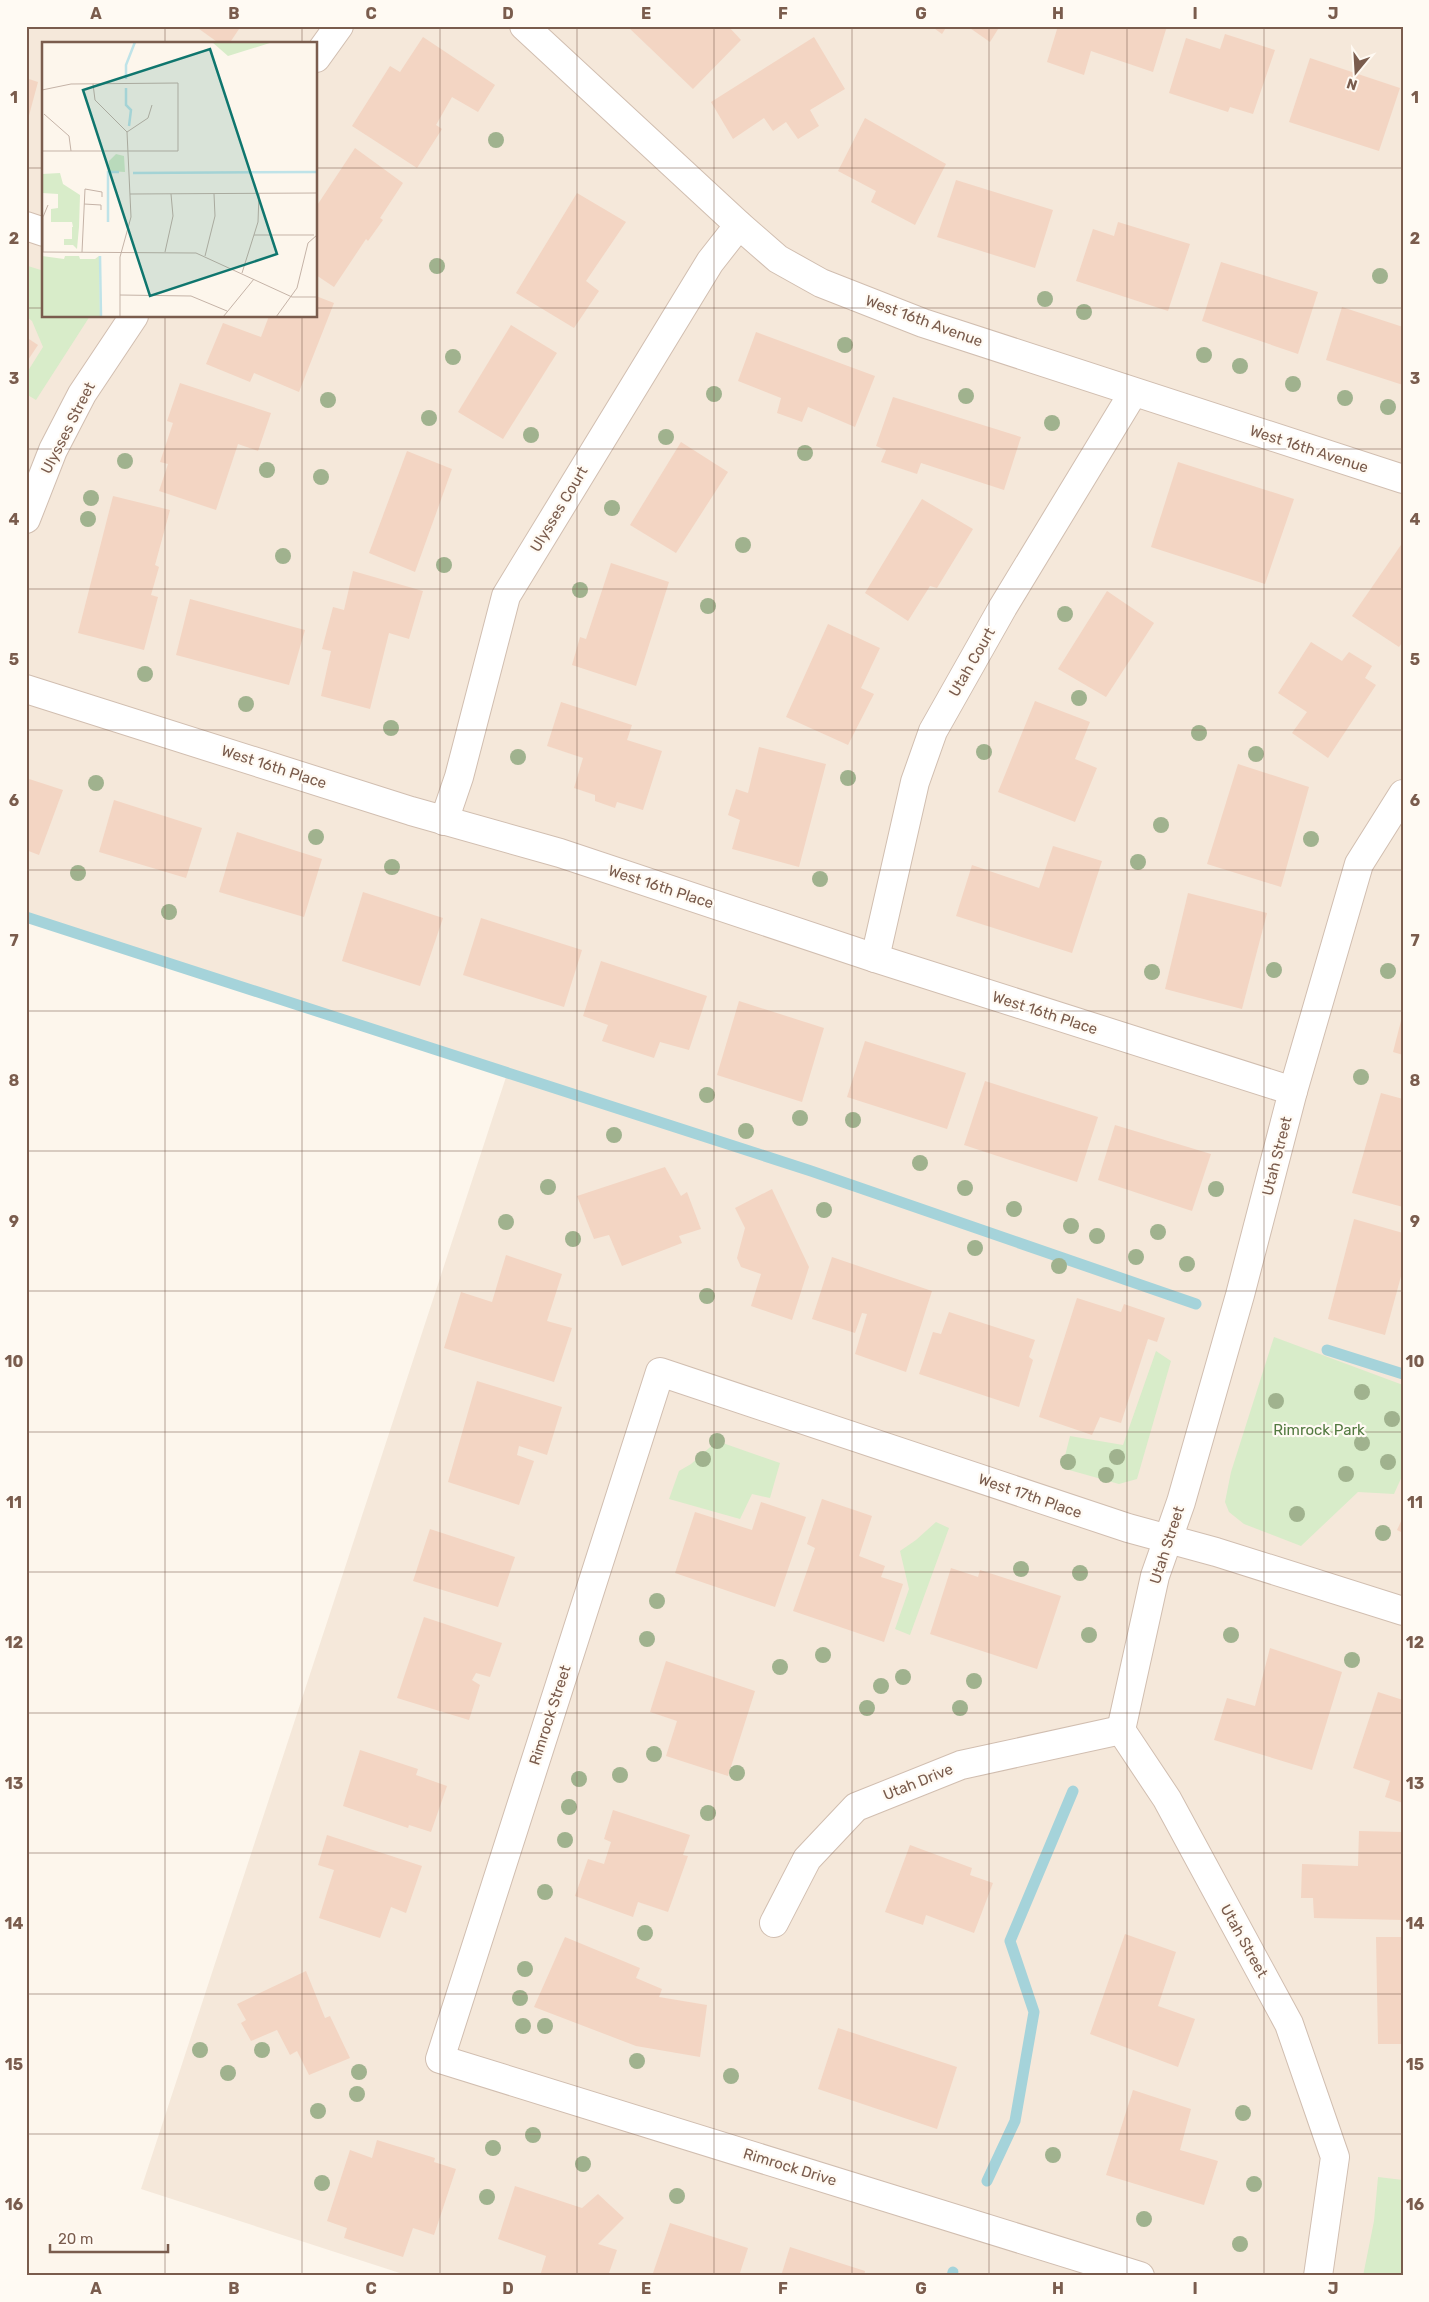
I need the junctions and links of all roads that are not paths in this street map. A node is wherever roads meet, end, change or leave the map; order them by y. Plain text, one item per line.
1 (339, 26) edge
2 (524, 26) edge
3 (318, 55) edge
4 (739, 225) junction
5 (26, 226) edge
6 (42, 231) edge
7 (133, 318) edge
8 (1133, 393) junction
9 (1403, 479) edge
10 (26, 519) edge
11 (26, 689) edge
12 (1403, 794) edge
13 (444, 822) junction
14 (875, 958) junction
15 (1293, 1091) junction
16 (660, 1372) joint
17 (1169, 1540) junction
18 (1403, 1611) edge
19 (1121, 1730) junction
20 (774, 1922) dead end
21 (440, 2059) joint
22 (1140, 2276) edge
23 (1318, 2276) edge

1 - 3 street
2 - 4 street, West 16th Avenue
4 - 8 street, West 16th Avenue
4 - 13 street, Ulysses Court
5 - 6 street
7 - 10 street, Ulysses Street
8 - 9 street, West 16th Avenue
8 - 14 street, Utah Court
11 - 13 street, West 16th Place
12 - 15 street, Utah Street
13 - 14 street, West 16th Place
14 - 15 street, West 16th Place
15 - 17 street, Utah Street
16 - 17 street, West 17th Place
16 - 21 street, Rimrock Street
17 - 18 street, West 17th Place
17 - 19 street, Utah Street
19 - 20 street, Utah Drive
19 - 23 street, Utah Street
21 - 22 street, Rimrock Drive

